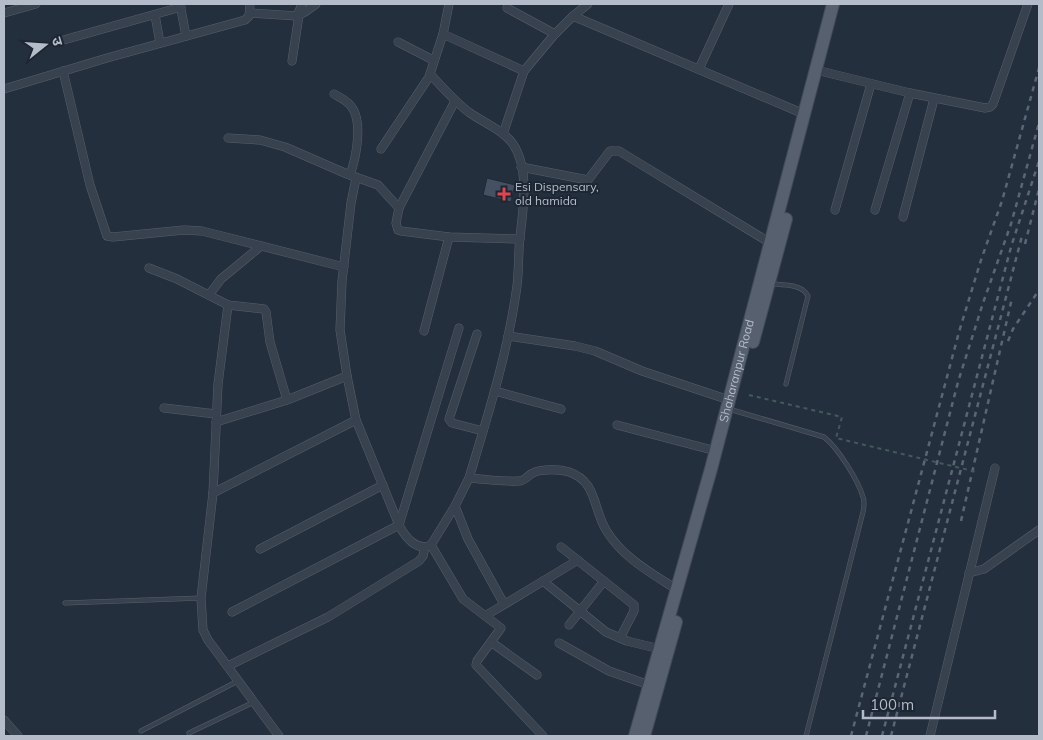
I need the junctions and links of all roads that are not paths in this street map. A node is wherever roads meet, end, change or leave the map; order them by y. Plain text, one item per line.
1 (36, 4) edge
2 (250, 4) edge
3 (302, 4) edge
4 (316, 4) edge
5 (448, 4) edge
6 (588, 4) edge
7 (729, 4) edge
8 (833, 4) edge
9 (842, 4) edge
10 (1028, 4) edge
11 (181, 6) edge
12 (507, 8) dead end
13 (4, 13) edge
14 (250, 13) junction
15 (155, 15) junction
16 (298, 15) junction
17 (573, 16) junction
18 (443, 34) junction
19 (555, 34) junction
20 (186, 36) junction
21 (60, 41) dead end
22 (398, 42) dead end
23 (160, 43) junction
24 (433, 60) junction
25 (292, 61) dead end
26 (699, 69) junction
27 (63, 71) junction
28 (524, 72) junction
29 (824, 72) junction
30 (430, 74) junction
31 (871, 84) junction
32 (4, 90) edge
33 (910, 93) junction
34 (334, 94) dead end
35 (934, 98) junction
36 (455, 101) junction
37 (804, 114) junction
38 (503, 134) junction
39 (228, 138) dead end
40 (381, 149) dead end
41 (521, 167) junction
42 (353, 176) junction
43 (399, 208) junction
44 (834, 210) dead end
45 (875, 210) dead end
46 (903, 218) dead end
47 (450, 237) junction
48 (520, 239) junction
49 (261, 246) junction
50 (774, 246) junction
51 (344, 267) junction
52 (148, 268) dead end
53 (769, 284) junction
54 (209, 295) junction
55 (228, 305) junction
56 (459, 328) dead end
57 (424, 331) dead end
58 (477, 334) dead end
59 (508, 336) junction
60 (347, 376) junction
61 (786, 384) dead end
62 (495, 390) junction
63 (287, 400) junction
64 (730, 406) junction
65 (164, 408) dead end
66 (561, 409) dead end
67 (216, 418) junction
68 (356, 420) junction
69 (617, 425) dead end
70 (483, 431) junction
71 (716, 450) junction
72 (994, 468) dead end
73 (469, 478) junction
74 (384, 485) junction
75 (213, 493) junction
76 (455, 506) junction
77 (399, 525) junction
78 (1039, 530) edge
79 (428, 546) junction
80 (561, 547) dead end
81 (260, 549) dead end
82 (578, 560) junction
83 (969, 573) junction
84 (543, 581) junction
85 (604, 581) junction
86 (676, 589) junction
87 (202, 598) junction
88 (64, 603) dead end
89 (504, 604) junction
90 (580, 611) junction
91 (232, 612) dead end
92 (485, 616) junction
93 (568, 625) dead end
94 (620, 638) junction
95 (491, 642) junction
96 (559, 643) dead end
97 (660, 649) junction
98 (228, 666) junction
99 (537, 675) dead end
100 (238, 681) junction
101 (654, 687) junction
102 (254, 702) junction
103 (4, 720) edge
104 (141, 731) dead end
105 (190, 732) dead end
106 (18, 736) edge
107 (279, 736) edge
108 (542, 736) edge
109 (635, 736) edge
110 (644, 736) edge
111 (806, 736) edge
112 (930, 736) edge

1 - 13 street
2 - 14 street
3 - 16 street
4 - 16 street
5 - 18 street
6 - 17 street
7 - 26 street
8 - 37 main road, Shaharanpur Road
9 - 29 main road, Shaharanpur Road
10 - 35 street
11 - 15 street
11 - 20 street
12 - 19 street
14 - 16 street
14 - 20 street
15 - 21 street
15 - 23 street
16 - 25 street
17 - 19 street
17 - 26 street
18 - 24 street
18 - 28 street
19 - 28 street
20 - 23 street
22 - 24 street
23 - 27 street
24 - 30 street
26 - 37 street
27 - 32 street
27 - 49 street
28 - 38 street
29 - 31 street
29 - 50 main road, Shaharanpur Road
30 - 36 street
30 - 40 street
31 - 33 street
31 - 44 street
33 - 35 street
33 - 45 street
34 - 42 street
35 - 46 street
36 - 38 street
36 - 43 street
37 - 50 main road, Shaharanpur Road
38 - 41 street
39 - 42 street
41 - 48 street
41 - 50 street
42 - 43 street
42 - 51 street
43 - 47 street
47 - 48 street
47 - 57 street
48 - 59 street
49 - 51 street
49 - 54 street
50 - 53 main road, Shaharanpur Road
50 - 64 main road, Shaharanpur Road
51 - 60 street
52 - 54 street
53 - 61 lane
53 - 64 main road, Shaharanpur Road
54 - 55 street
55 - 63 street
55 - 67 street
56 - 77 street
58 - 70 street
59 - 62 street
59 - 64 street
60 - 63 street
60 - 68 street
62 - 66 street
62 - 70 street
63 - 67 street
64 - 71 main road, Shaharanpur Road
64 - 101 main road, Shaharanpur Road
64 - 111 lane
65 - 67 street
67 - 75 street
68 - 74 street
68 - 75 street
69 - 71 street
70 - 73 street
71 - 86 main road, Shaharanpur Road
72 - 83 street
73 - 76 street
73 - 86 street
74 - 77 street
74 - 81 street
75 - 87 street
76 - 79 street
76 - 89 street
77 - 79 street
77 - 91 street
78 - 83 street
79 - 92 street
79 - 98 street
80 - 82 street
82 - 84 street
82 - 85 street
83 - 112 street
84 - 89 street
84 - 90 street
85 - 90 street
85 - 94 street
86 - 97 main road, Shaharanpur Road
87 - 88 lane
87 - 98 street
89 - 92 street
90 - 93 street
90 - 94 street
92 - 95 street
94 - 97 street
95 - 99 street
95 - 108 street
96 - 101 street
97 - 101 main road, Shaharanpur Road
98 - 100 street
100 - 102 street
100 - 104 lane
101 - 109 main road, Shaharanpur Road
101 - 110 main road, Shaharanpur Road
102 - 105 lane
102 - 107 street
103 - 106 street

